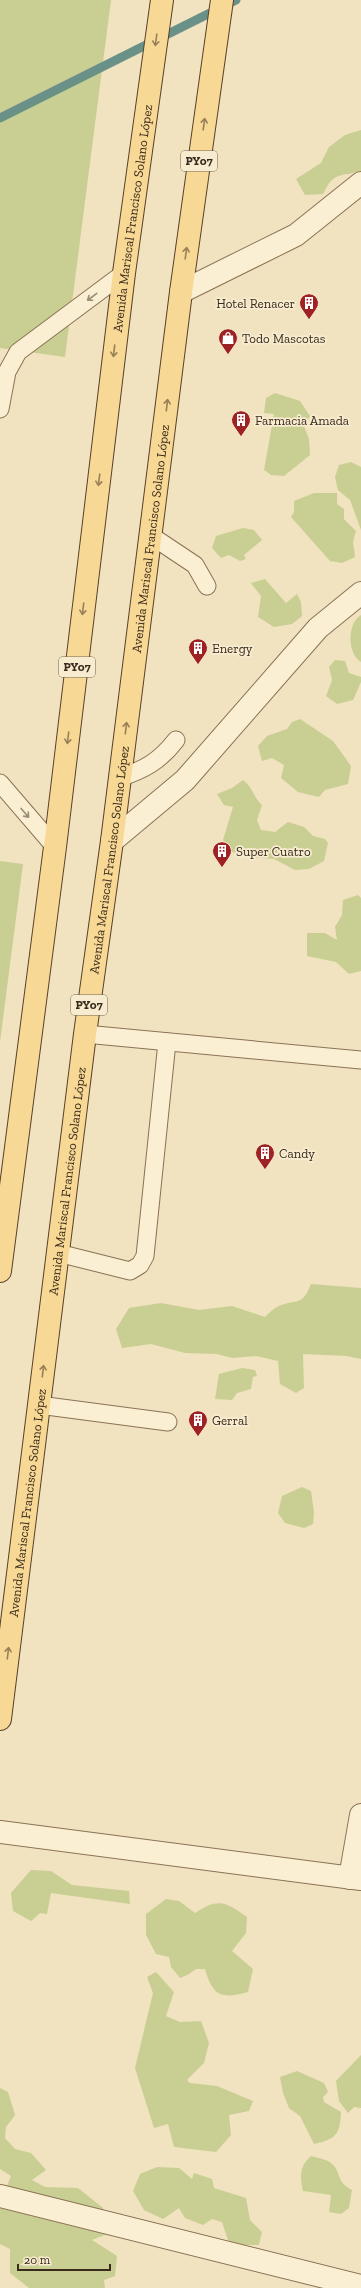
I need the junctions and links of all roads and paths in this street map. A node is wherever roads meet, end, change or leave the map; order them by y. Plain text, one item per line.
1 (222, 0) edge
2 (161, 8) edge
3 (361, 183) edge
4 (124, 273) junction
5 (181, 292) junction
6 (0, 409) edge
7 (150, 535) junction
8 (207, 586) dead end
9 (361, 593) edge
10 (176, 740) dead end
11 (120, 778) junction
12 (0, 783) edge
13 (112, 841) junction
14 (55, 847) junction
15 (85, 1034) junction
16 (167, 1042) junction
17 (361, 1060) edge
18 (58, 1253) junction
19 (0, 1271) edge
20 (39, 1405) junction
21 (168, 1422) dead end
22 (0, 1720) edge
23 (361, 1815) edge
24 (0, 1832) edge
25 (356, 1878) edge
26 (0, 2196) edge
27 (361, 2286) edge

5 -> 1 main road, Avenida Mariscal Francisco Solano López / PY07
2 -> 4 main road, Avenida Mariscal Francisco Solano López / PY07
3 - 5 street
4 -> 6 lane
4 -> 14 main road, Avenida Mariscal Francisco Solano López / PY07
7 -> 5 main road, Avenida Mariscal Francisco Solano López / PY07
7 - 8 lane
11 -> 7 main road, Avenida Mariscal Francisco Solano López / PY07
9 - 13 street
10 - 11 lane
11 - 13 main road, Avenida Mariscal Francisco Solano López / PY07
12 -> 14 lane
13 - 15 main road, Avenida Mariscal Francisco Solano López / PY07
14 - 19 main road, Avenida Mariscal Francisco Solano López / PY07
15 - 16 lane
15 - 18 main road, Avenida Mariscal Francisco Solano López / PY07
16 - 17 lane
16 - 18 lane
20 -> 18 main road, Avenida Mariscal Francisco Solano López / PY07
20 - 21 lane
22 -> 20 main road, Avenida Mariscal Francisco Solano López / PY07
23 - 25 street
24 - 25 street
26 - 27 street

